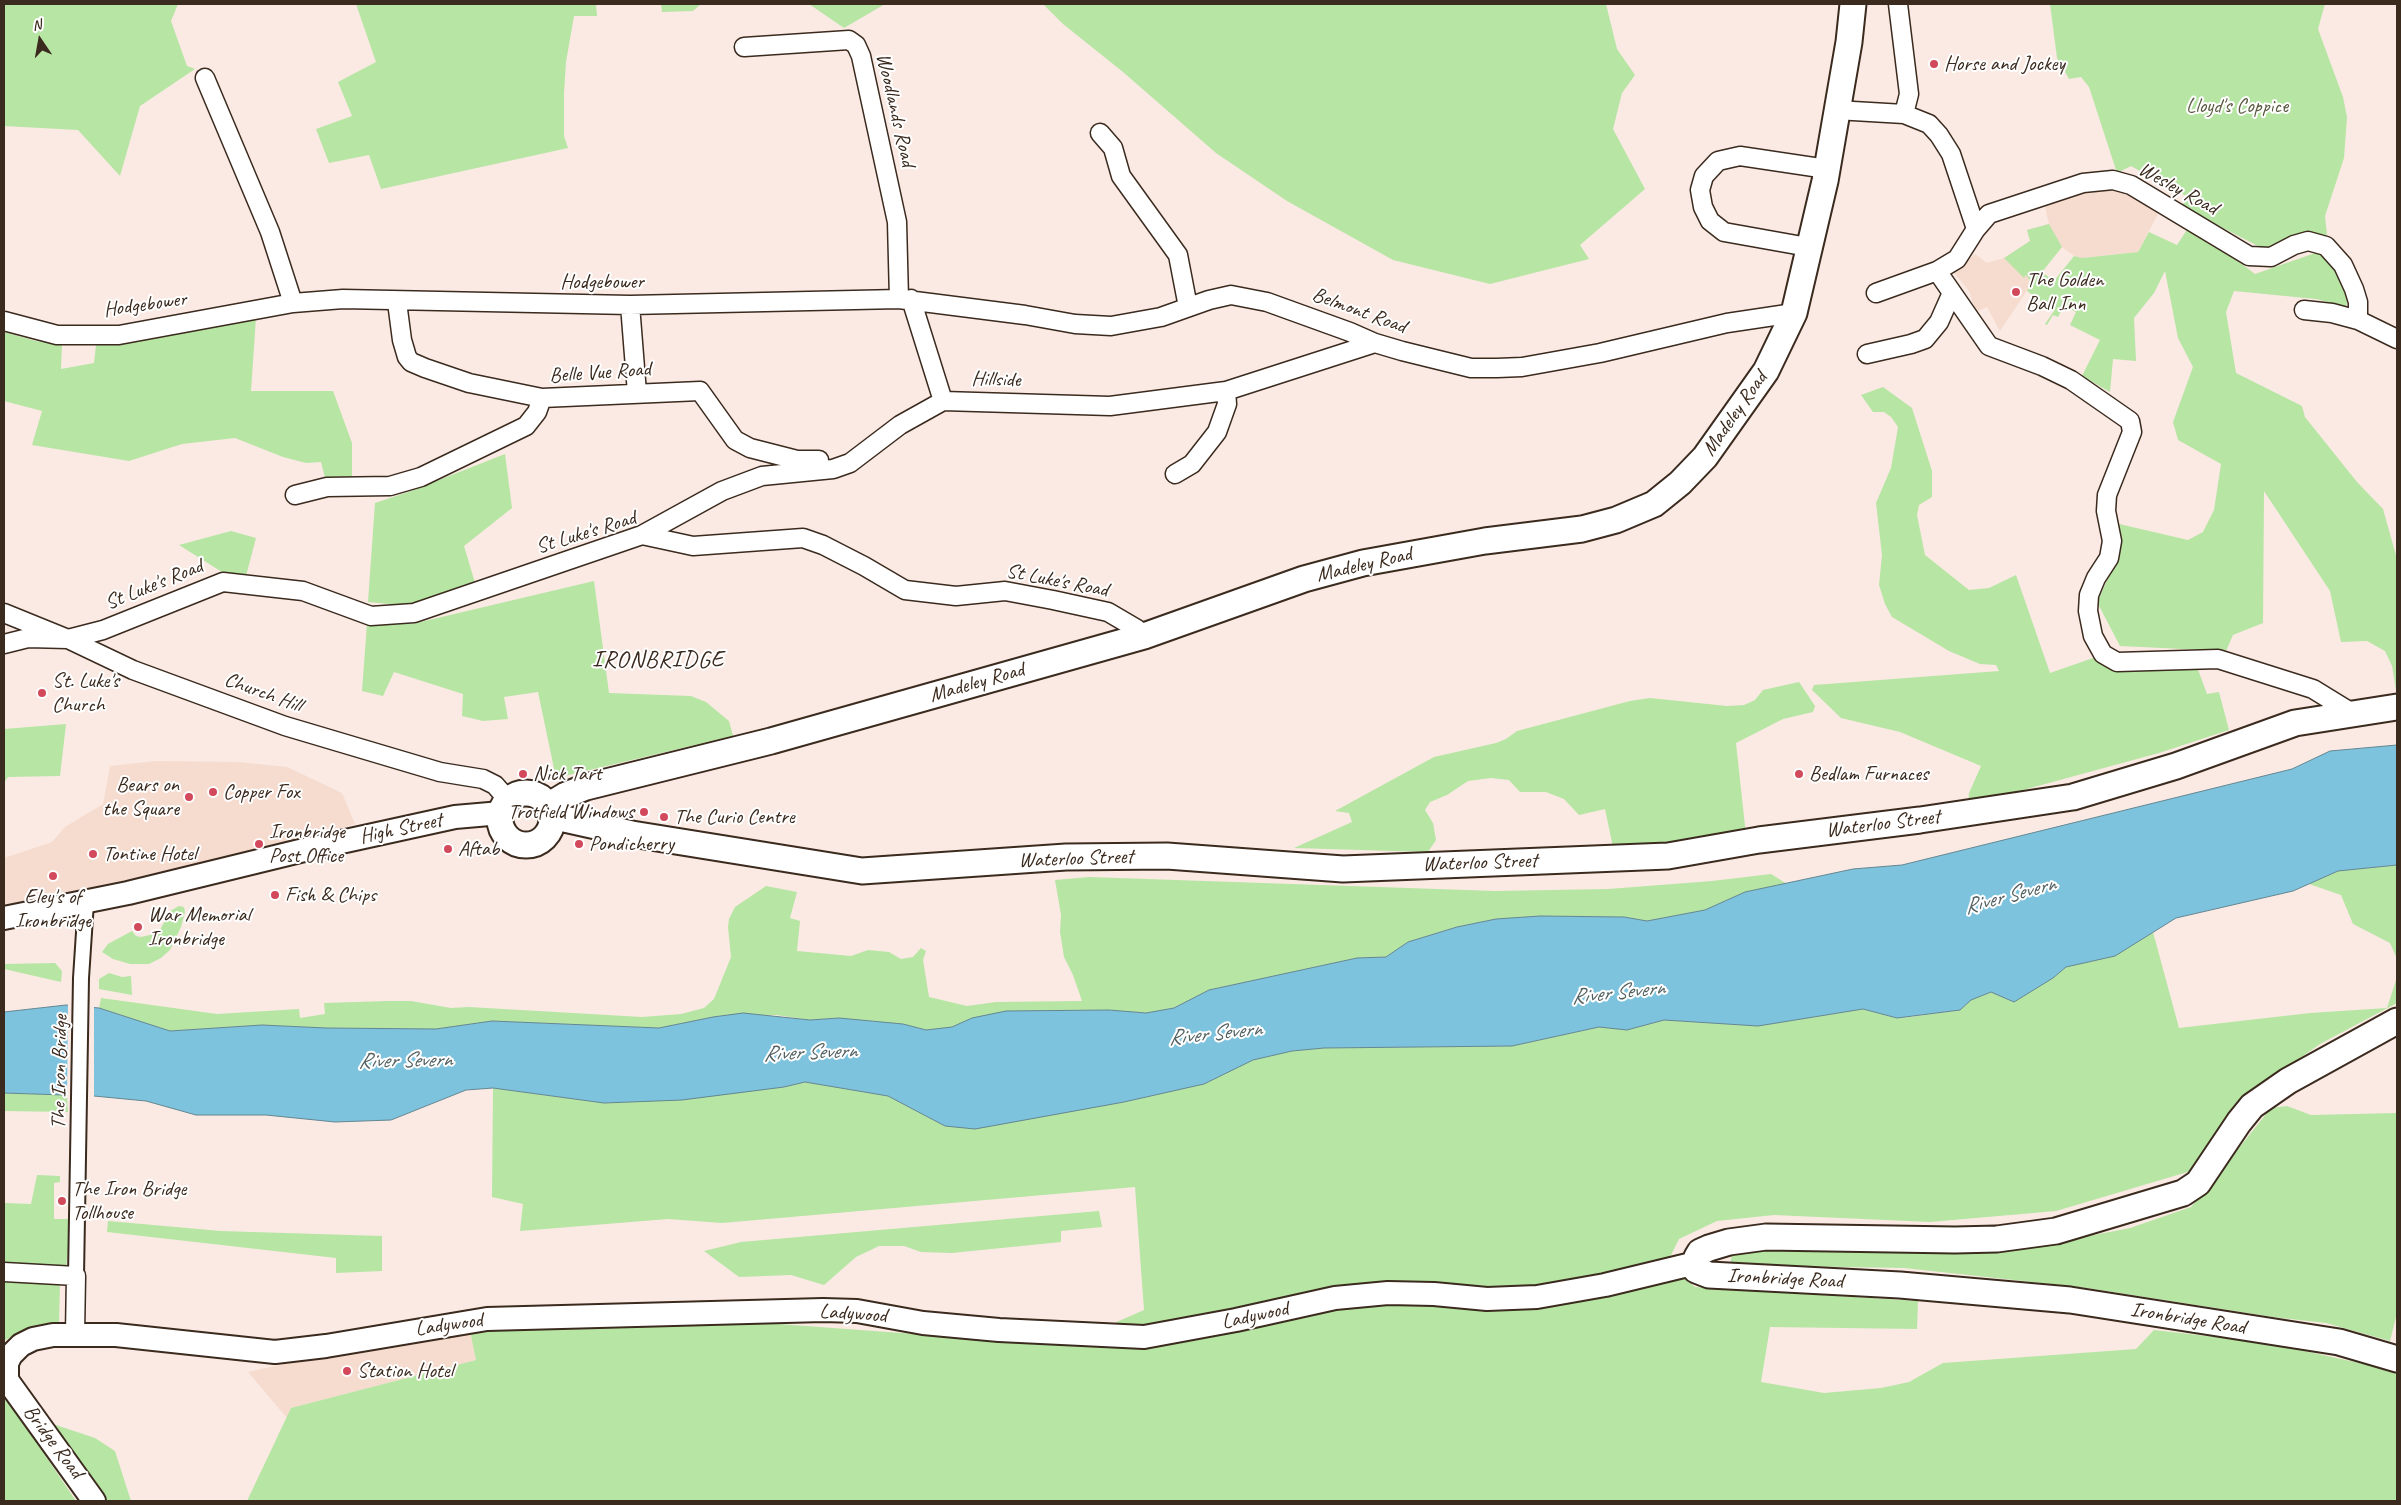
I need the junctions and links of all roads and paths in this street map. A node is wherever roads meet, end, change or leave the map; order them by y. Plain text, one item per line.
1 (1853, 4) edge
2 (1898, 4) edge
3 (744, 47) dead end
4 (205, 78) dead end
5 (1836, 110) junction
6 (1904, 114) junction
7 (1100, 133) dead end
8 (1827, 169) junction
9 (1976, 229) junction
10 (1808, 247) junction
11 (1937, 271) junction
12 (1876, 293) dead end
13 (1951, 295) junction
14 (905, 299) junction
15 (397, 302) junction
16 (293, 303) junction
17 (630, 305) junction
18 (1188, 307) junction
19 (2304, 310) dead end
20 (1794, 313) junction
21 (2358, 320) junction
22 (4, 321) edge
23 (2397, 339) edge
24 (1375, 343) junction
25 (1867, 354) dead end
26 (1226, 391) junction
27 (637, 393) junction
28 (542, 398) junction
29 (943, 401) junction
30 (850, 463) junction
31 (1176, 474) dead end
32 (295, 495) dead end
33 (642, 535) junction
34 (4, 612) edge
35 (1144, 636) junction
36 (68, 639) junction
37 (4, 644) edge
38 (2397, 707) edge
39 (2352, 713) junction
40 (504, 807) junction
41 (550, 811) junction
42 (86, 902) junction
43 (4, 918) edge
44 (2397, 1021) edge
45 (1696, 1264) junction
46 (4, 1272) edge
47 (76, 1276) junction
48 (75, 1334) junction
49 (11, 1354) joint
50 (2397, 1358) edge
51 (94, 1501) edge

1 - 5 main road, Madeley Road
2 - 6 street
3 - 14 street, Woodlands Road
4 - 16 street
5 - 6 street
5 - 8 main road, Madeley Road
6 - 9 street
7 - 18 street
8 - 10 main road, Madeley Road
8 - 10 street
9 - 11 street, Wesley Road
9 - 21 street, Wesley Road
10 - 20 main road, Madeley Road
11 - 12 street, Wesley Road
11 - 13 street
13 - 25 street
13 - 39 street
14 - 17 street, Hodgebower
14 - 18 street, Belmont Road
14 - 29 street, Woodlands Road
15 - 16 street, Hodgebower
15 - 17 street, Hodgebower
15 - 28 street
16 - 22 street, Hodgebower
17 - 27 street
18 - 24 street, Belmont Road
19 - 21 street
20 - 24 street, Belmont Road
20 - 35 main road, Madeley Road
21 - 23 street
24 - 26 street, Hillside
26 - 29 street, Hillside
26 - 31 street
27 - 28 street, Belle Vue Road
27 - 30 street, Belle Vue Road
28 - 32 street, Belle Vue Road
29 - 30 street, Hillside
30 - 33 street, Hillside
33 - 35 street, St Luke's Road
33 - 36 street, St Luke's Road
34 - 36 street, Church Hill
35 - 41 main road, Madeley Road
36 - 37 street
36 - 40 street, Church Hill
38 - 39 main road, Waterloo Street
39 - 41 main road, Waterloo Street
40 - 41 main road
40 - 41 main road
40 - 42 street, High Street
42 - 43 street, High Street
42 - 47 street, The Iron Bridge
44 - 45 main road, Ironbridge Road
45 - 48 street, Ladywood
45 - 50 main road, Ironbridge Road
46 - 47 street
47 - 48 street
48 - 49 street, Ladywood
49 - 51 street, Bridge Road

